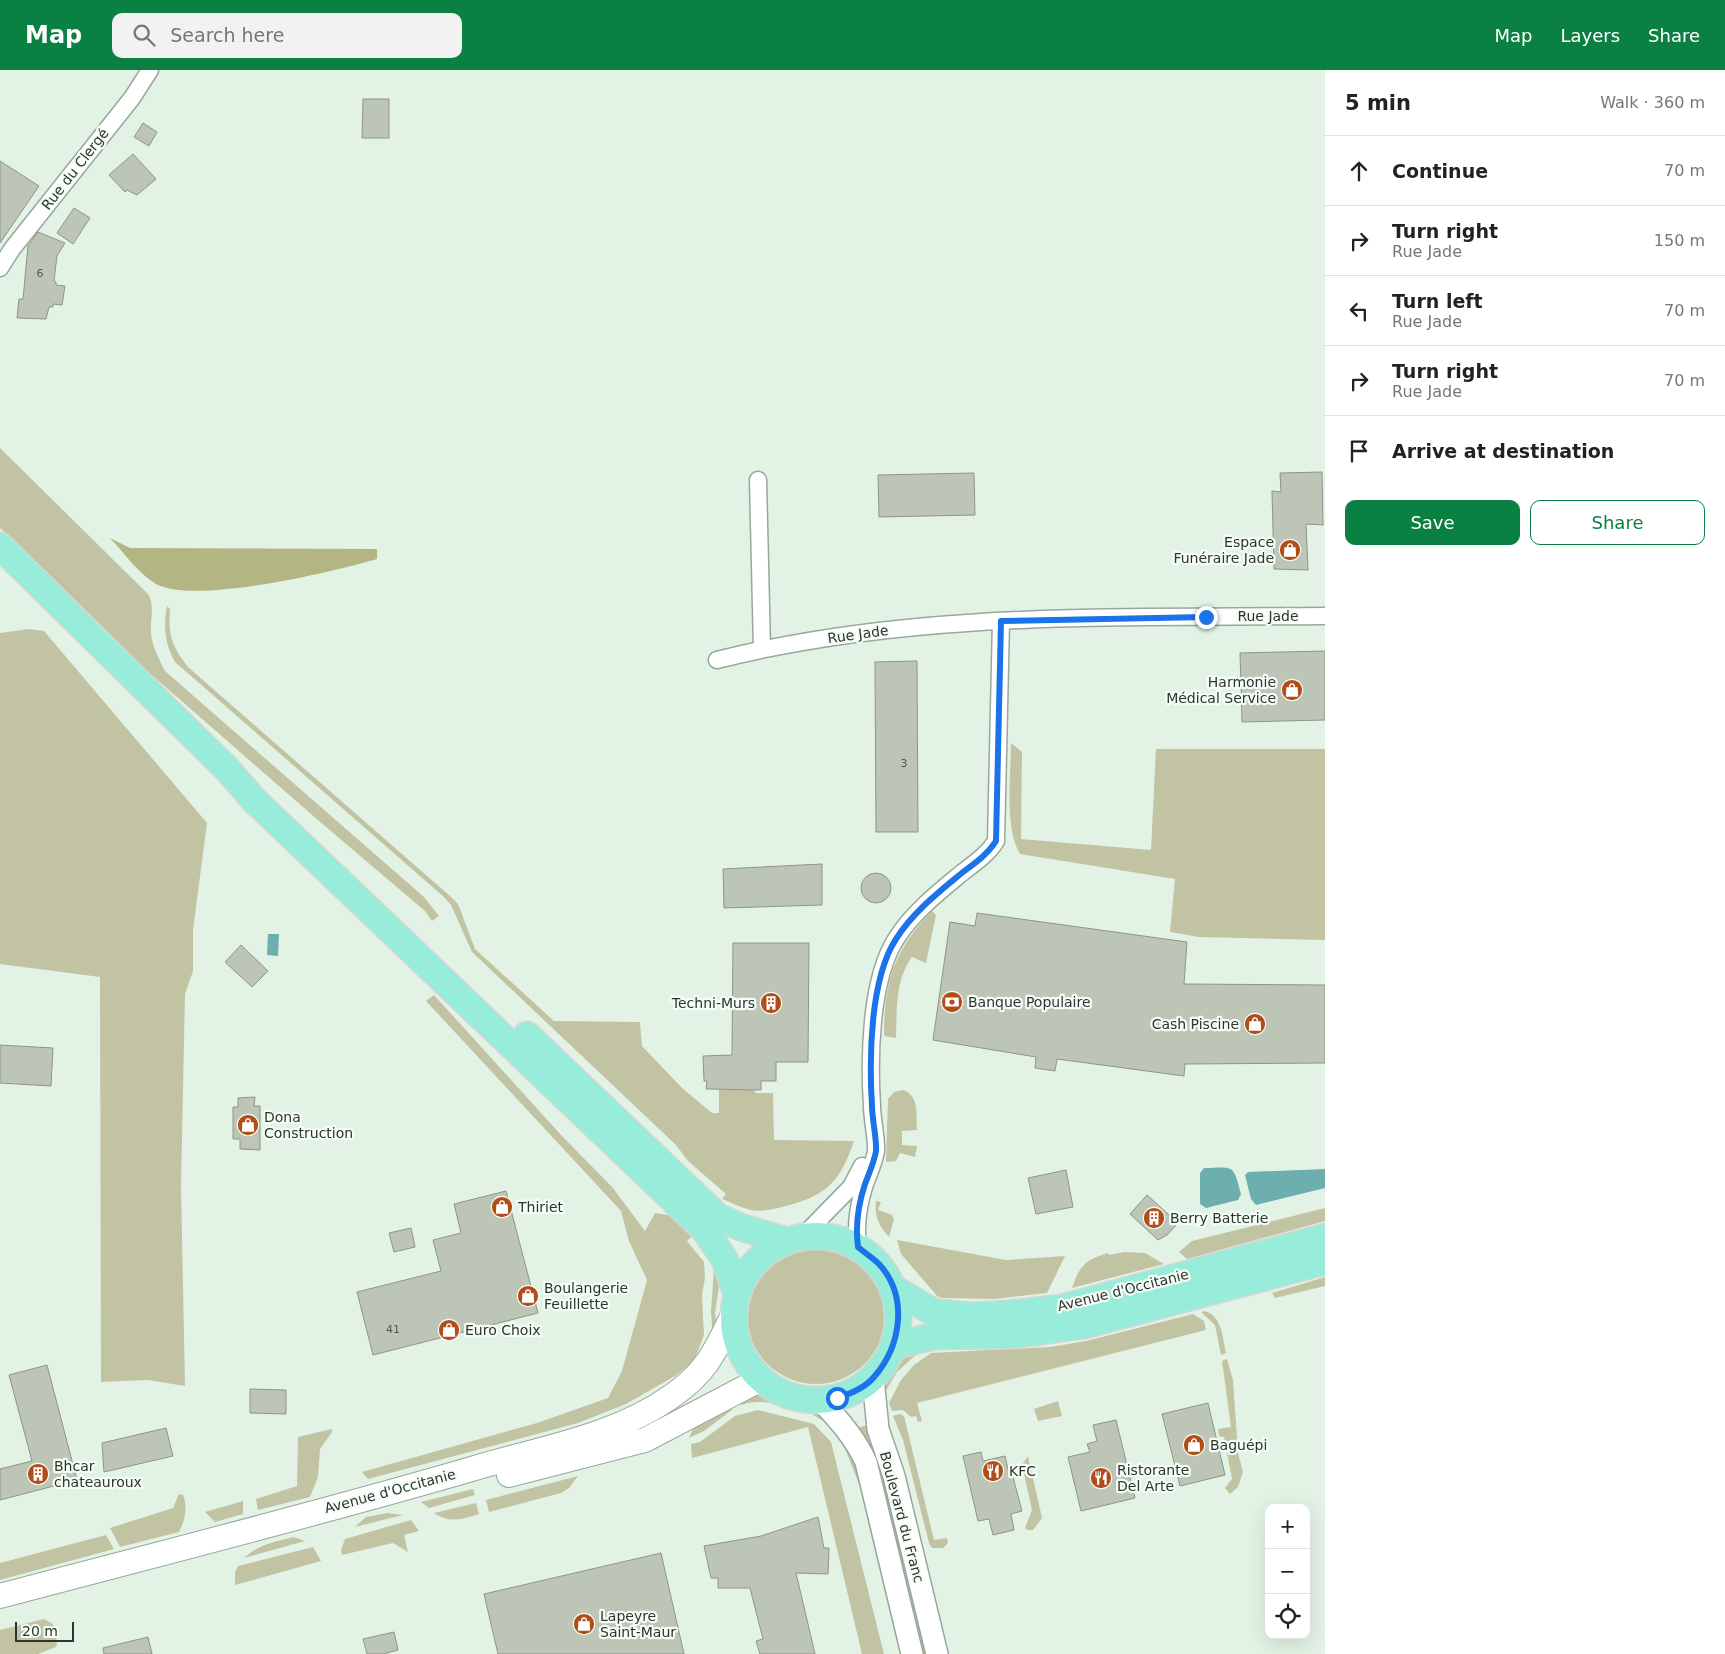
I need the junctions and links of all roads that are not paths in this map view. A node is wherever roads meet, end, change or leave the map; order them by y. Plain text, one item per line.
1 (150, 70) edge
2 (0, 268) edge
3 (758, 480) dead end
4 (0, 546) edge
5 (1325, 616) edge
6 (1001, 621) junction
7 (762, 649) junction
8 (717, 660) dead end
9 (228, 770) junction
10 (873, 1134) junction
11 (1325, 1237) edge
12 (794, 1239) junction
13 (858, 1247) junction
14 (1325, 1261) edge
15 (893, 1288) junction
16 (736, 1304) junction
17 (894, 1346) junction
18 (873, 1378) junction
19 (761, 1379) junction
20 (821, 1401) junction
21 (0, 1596) edge
22 (0, 1612) edge
23 (912, 1654) edge
24 (937, 1654) edge

1 - 2 street, Rue du Clergé
3 - 7 street
4 - 9 main road
5 - 6 street, Rue Jade
6 - 7 street, Rue Jade
6 - 10 street
7 - 8 street, Rue Jade
9 - 12 main road
9 - 16 main road
10 - 12 street
10 - 13 street
11 - 15 main road, Avenue d'Occitanie
12 - 13 main road
12 - 16 main road
13 - 15 main road
14 - 17 main road, Avenue d'Occitanie
15 - 17 main road
16 - 19 main road
16 - 21 main road, Avenue d'Occitanie
17 - 18 main road
18 - 20 main road
18 - 24 street, Boulevard du Franc
19 - 20 main road
19 - 22 main road, Avenue d'Occitanie
20 - 23 street, Boulevard du Franc

